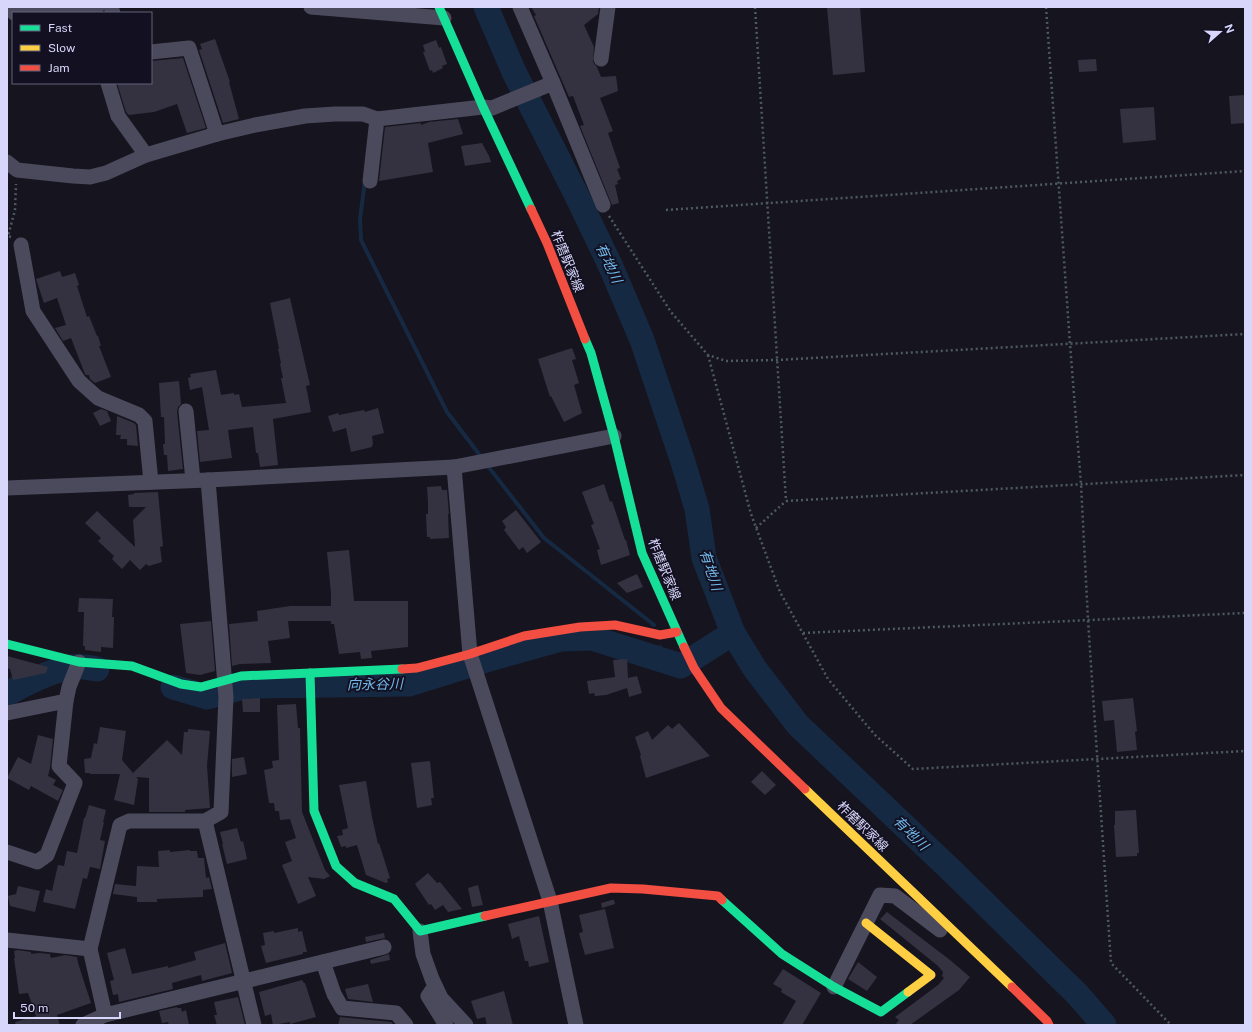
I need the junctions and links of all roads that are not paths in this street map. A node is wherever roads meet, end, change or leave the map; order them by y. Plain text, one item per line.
1 (97, 7) edge
2 (311, 7) edge
3 (520, 7) edge
4 (608, 7) edge
5 (27, 12) edge
6 (441, 13) edge
7 (152, 52) edge
8 (601, 59) dead end
9 (553, 83) junction
10 (108, 84) edge
11 (487, 108) junction
12 (377, 119) junction
13 (218, 134) junction
14 (146, 155) junction
15 (12, 166) edge
16 (370, 181) dead end
17 (603, 205) road end
18 (21, 245) road end
19 (186, 411) dead end
20 (614, 436) junction
21 (454, 466) junction
22 (193, 480) junction
23 (208, 480) junction
24 (151, 482) junction
25 (7, 488) edge
26 (677, 632) junction
27 (7, 644) edge
28 (470, 654) junction
29 (80, 662) junction
30 (310, 673) junction
31 (225, 680) junction
32 (67, 694) junction
33 (7, 713) edge
34 (205, 821) junction
35 (7, 852) edge
36 (550, 901) junction
37 (866, 923) junction
38 (420, 931) junction
39 (7, 940) edge
40 (384, 947) dead end
41 (970, 947) junction
42 (90, 949) junction
43 (323, 962) junction
44 (244, 982) junction
45 (435, 986) junction
46 (834, 987) junction
47 (105, 1015) junction
48 (1051, 1024) edge
49 (82, 1025) edge
50 (254, 1025) edge
51 (406, 1025) edge
52 (446, 1025) edge
53 (466, 1025) edge
54 (576, 1025) edge

1 - 5 street
2 - 6 street
3 - 9 street
4 - 8 street
6 - 11 street, 柞磨駅家線
7 - 13 street
9 - 11 street
9 - 17 street
10 - 14 street
11 - 12 street
11 - 20 street, 柞磨駅家線
12 - 13 street
12 - 16 street
13 - 14 street
14 - 15 street
18 - 24 street
19 - 22 street
20 - 21 street
20 - 26 street, 柞磨駅家線
21 - 23 street
21 - 28 street
22 - 23 street
22 - 24 street
23 - 31 street
24 - 25 street
26 - 28 street
26 - 41 street, 柞磨駅家線
27 - 29 street
28 - 30 street
28 - 36 street
29 - 31 street
29 - 32 street
30 - 31 street
30 - 38 street
31 - 34 street
32 - 33 street
32 - 35 street
34 - 42 street
34 - 44 street
36 - 38 street
36 - 46 street
36 - 54 street
37 - 41 street
37 - 46 street
37 - 46 street
38 - 45 street
39 - 42 street
40 - 43 street
41 - 48 street, 柞磨駅家線
42 - 47 street
43 - 44 street
43 - 51 street
44 - 47 street
44 - 50 street
45 - 52 street
45 - 53 street
47 - 49 street

